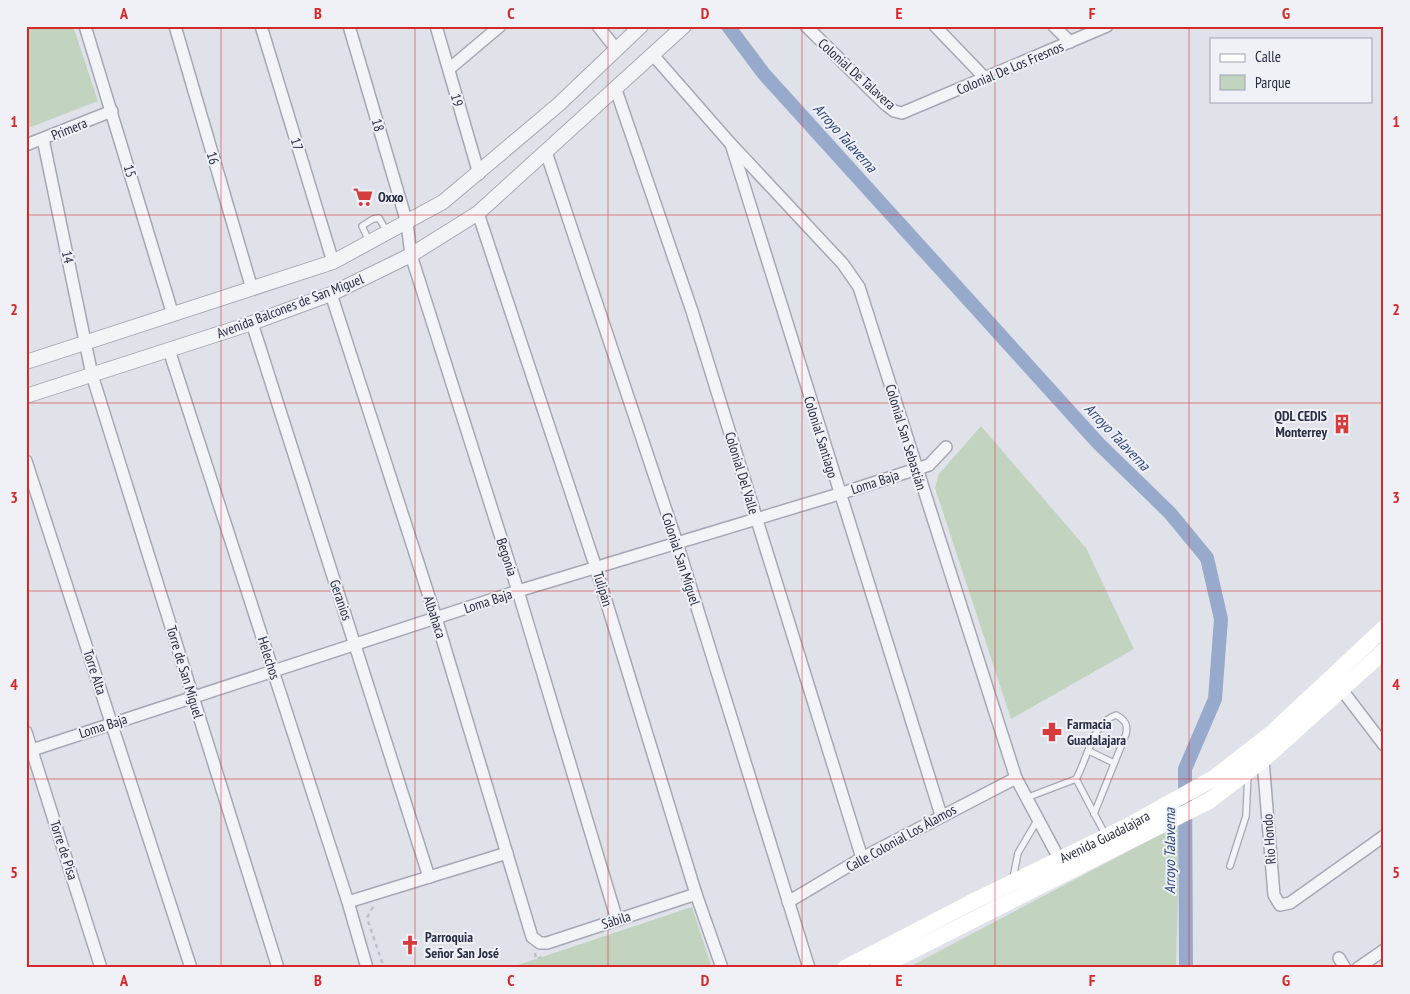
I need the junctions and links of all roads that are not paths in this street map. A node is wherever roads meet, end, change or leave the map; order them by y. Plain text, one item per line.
1 (85, 26) edge
2 (175, 26) edge
3 (261, 26) edge
4 (349, 26) edge
5 (436, 26) edge
6 (500, 26) edge
7 (598, 26) edge
8 (641, 26) edge
9 (684, 26) edge
10 (806, 26) edge
11 (935, 26) edge
12 (1054, 26) edge
13 (1107, 26) edge
14 (1070, 42) junction
15 (616, 49) junction
16 (653, 55) junction
17 (448, 69) junction
18 (985, 78) junction
19 (616, 90) junction
20 (913, 110) joint
21 (112, 112) junction
22 (42, 139) junction
23 (730, 143) junction
24 (26, 146) edge
25 (546, 152) junction
26 (479, 174) junction
27 (478, 213) junction
28 (407, 223) junction
29 (388, 234) junction
30 (370, 243) junction
31 (411, 255) junction
32 (333, 262) junction
33 (252, 289) junction
34 (331, 294) junction
35 (173, 315) junction
36 (252, 323) junction
37 (86, 343) junction
38 (169, 350) junction
39 (26, 362) edge
40 (92, 375) junction
41 (26, 396) edge
42 (946, 447) dead end
43 (26, 461) edge
44 (916, 469) junction
45 (839, 494) junction
46 (756, 518) junction
47 (677, 543) junction
48 (596, 568) junction
49 (518, 592) junction
50 (436, 618) junction
51 (1384, 628) edge
52 (356, 645) junction
53 (1384, 651) edge
54 (273, 670) junction
55 (1342, 690) junction
56 (193, 697) junction
57 (111, 722) junction
58 (26, 732) edge
59 (1384, 745) edge
60 (29, 751) edge
61 (1089, 751) junction
62 (1263, 760) junction
63 (1114, 763) junction
64 (1248, 772) junction
65 (1016, 778) junction
66 (1076, 779) junction
67 (1026, 798) junction
68 (1094, 814) junction
69 (941, 815) junction
70 (1038, 819) junction
71 (1384, 836) edge
72 (1107, 837) junction
73 (507, 853) junction
74 (862, 858) junction
75 (1059, 859) junction
76 (1230, 866) dead end
77 (1067, 874) junction
78 (429, 877) junction
79 (1012, 882) junction
80 (696, 894) junction
81 (348, 902) junction
82 (788, 902) junction
83 (617, 920) junction
84 (534, 945) joint
85 (1384, 950) edge
86 (101, 968) edge
87 (191, 968) edge
88 (278, 968) edge
89 (367, 968) edge
90 (722, 968) edge
91 (809, 968) edge
92 (845, 968) edge
93 (878, 968) edge
94 (1358, 968) edge

1 - 21 street, 15
2 - 33 street, 16
3 - 32 street, 17
4 - 28 street, 18
5 - 17 street, 19
6 - 17 street
7 - 15 street
8 - 15 street, Avenida Balcones de San Miguel
9 - 16 street, Avenida Balcones de San Miguel
10 - 20 street, Colonial De Talavera
11 - 18 street
12 - 14 street
13 - 14 street, Colonial De Los Fresnos
14 - 18 street, Colonial De Los Fresnos
15 - 26 street, Avenida Balcones de San Miguel
16 - 19 street, Avenida Balcones de San Miguel
16 - 23 street, Colonial San Sebastián
17 - 26 street, 19
18 - 20 street, Colonial De Los Fresnos
19 - 25 street, Avenida Balcones de San Miguel
19 - 46 street, Colonial Del Valle
21 - 22 street, Primera
21 - 35 street, 15
22 - 24 street, Primera
22 - 37 street, 14
23 - 44 street, Colonial San Sebastián
23 - 45 street, Colonial Santiago
25 - 27 street, Avenida Balcones de San Miguel
25 - 47 street, Colonial San Miguel
26 - 28 street, Avenida Balcones de San Miguel
27 - 31 street, Avenida Balcones de San Miguel
27 - 48 street, Tulipán
28 - 29 street, Avenida Balcones de San Miguel
28 - 31 street, Begonia
29 - 30 street, Avenida Balcones de San Miguel
29 - 30 lane
30 - 32 street, Avenida Balcones de San Miguel
31 - 34 street, Avenida Balcones de San Miguel
31 - 49 street, Begonia
32 - 33 street, Avenida Balcones de San Miguel
33 - 35 street, Avenida Balcones de San Miguel
34 - 36 street, Avenida Balcones de San Miguel
34 - 50 street, Albahaca
35 - 37 street, Avenida Balcones de San Miguel
36 - 38 street, Avenida Balcones de San Miguel
36 - 52 street, Geranios
37 - 39 street, Avenida Balcones de San Miguel
37 - 40 street, 14
38 - 40 street, Avenida Balcones de San Miguel
38 - 54 street, Helechos
40 - 41 street, Avenida Balcones de San Miguel
40 - 56 street, Torre de San Miguel
42 - 44 street, Loma Baja
43 - 57 street, Torre Alta
44 - 45 street, Loma Baja
44 - 65 street, Colonial San Sebastián
45 - 46 street, Loma Baja
45 - 69 street, Colonial Santiago
46 - 47 street, Loma Baja
46 - 74 street, Colonial Del Valle
47 - 48 street, Loma Baja
47 - 82 street, Colonial San Miguel
48 - 49 street, Loma Baja
48 - 80 street, Tulipán
49 - 50 street, Loma Baja
49 - 83 street, Begonia
50 - 52 street, Loma Baja
50 - 73 street, Albahaca
51 - 72 main road, Avenida Guadalajara
52 - 54 street, Loma Baja
52 - 78 street, Geranios
53 - 55 main road, Avenida Guadalajara
54 - 56 street, Loma Baja
54 - 81 street, Helechos
55 - 59 street
55 - 62 main road, Avenida Guadalajara
56 - 57 street, Loma Baja
56 - 88 street, Torre de San Miguel
57 - 60 street, Loma Baja
57 - 87 street, Torre Alta
58 - 60 street, Torre de Pisa
60 - 86 street, Torre de Pisa
61 - 63 lane
61 - 63 lane
61 - 66 lane
62 - 64 main road, Avenida Guadalajara
62 - 71 street, Rio Hondo
63 - 68 lane
64 - 76 lane
64 - 77 main road, Avenida Guadalajara
65 - 67 street, Colonial San Sebastián
65 - 69 street, Calle Colonial Los Álamos
66 - 67 lane
66 - 68 lane
67 - 70 street, Colonial San Sebastián
68 - 72 lane
69 - 74 street, Calle Colonial Los Álamos
70 - 75 street, Colonial San Sebastián
70 - 79 lane
72 - 75 main road, Avenida Guadalajara
73 - 78 street
73 - 84 street, Albahaca
74 - 82 street, Calle Colonial Los Álamos
75 - 77 street, Colonial San Sebastián
75 - 79 main road, Avenida Guadalajara
77 - 93 main road, Avenida Guadalajara
78 - 81 street
79 - 92 main road, Avenida Guadalajara
80 - 83 street, Sábila
80 - 90 street, Tulipán
81 - 89 street, Helechos
82 - 91 street, Colonial San Miguel
83 - 84 street, Sábila
85 - 94 street

